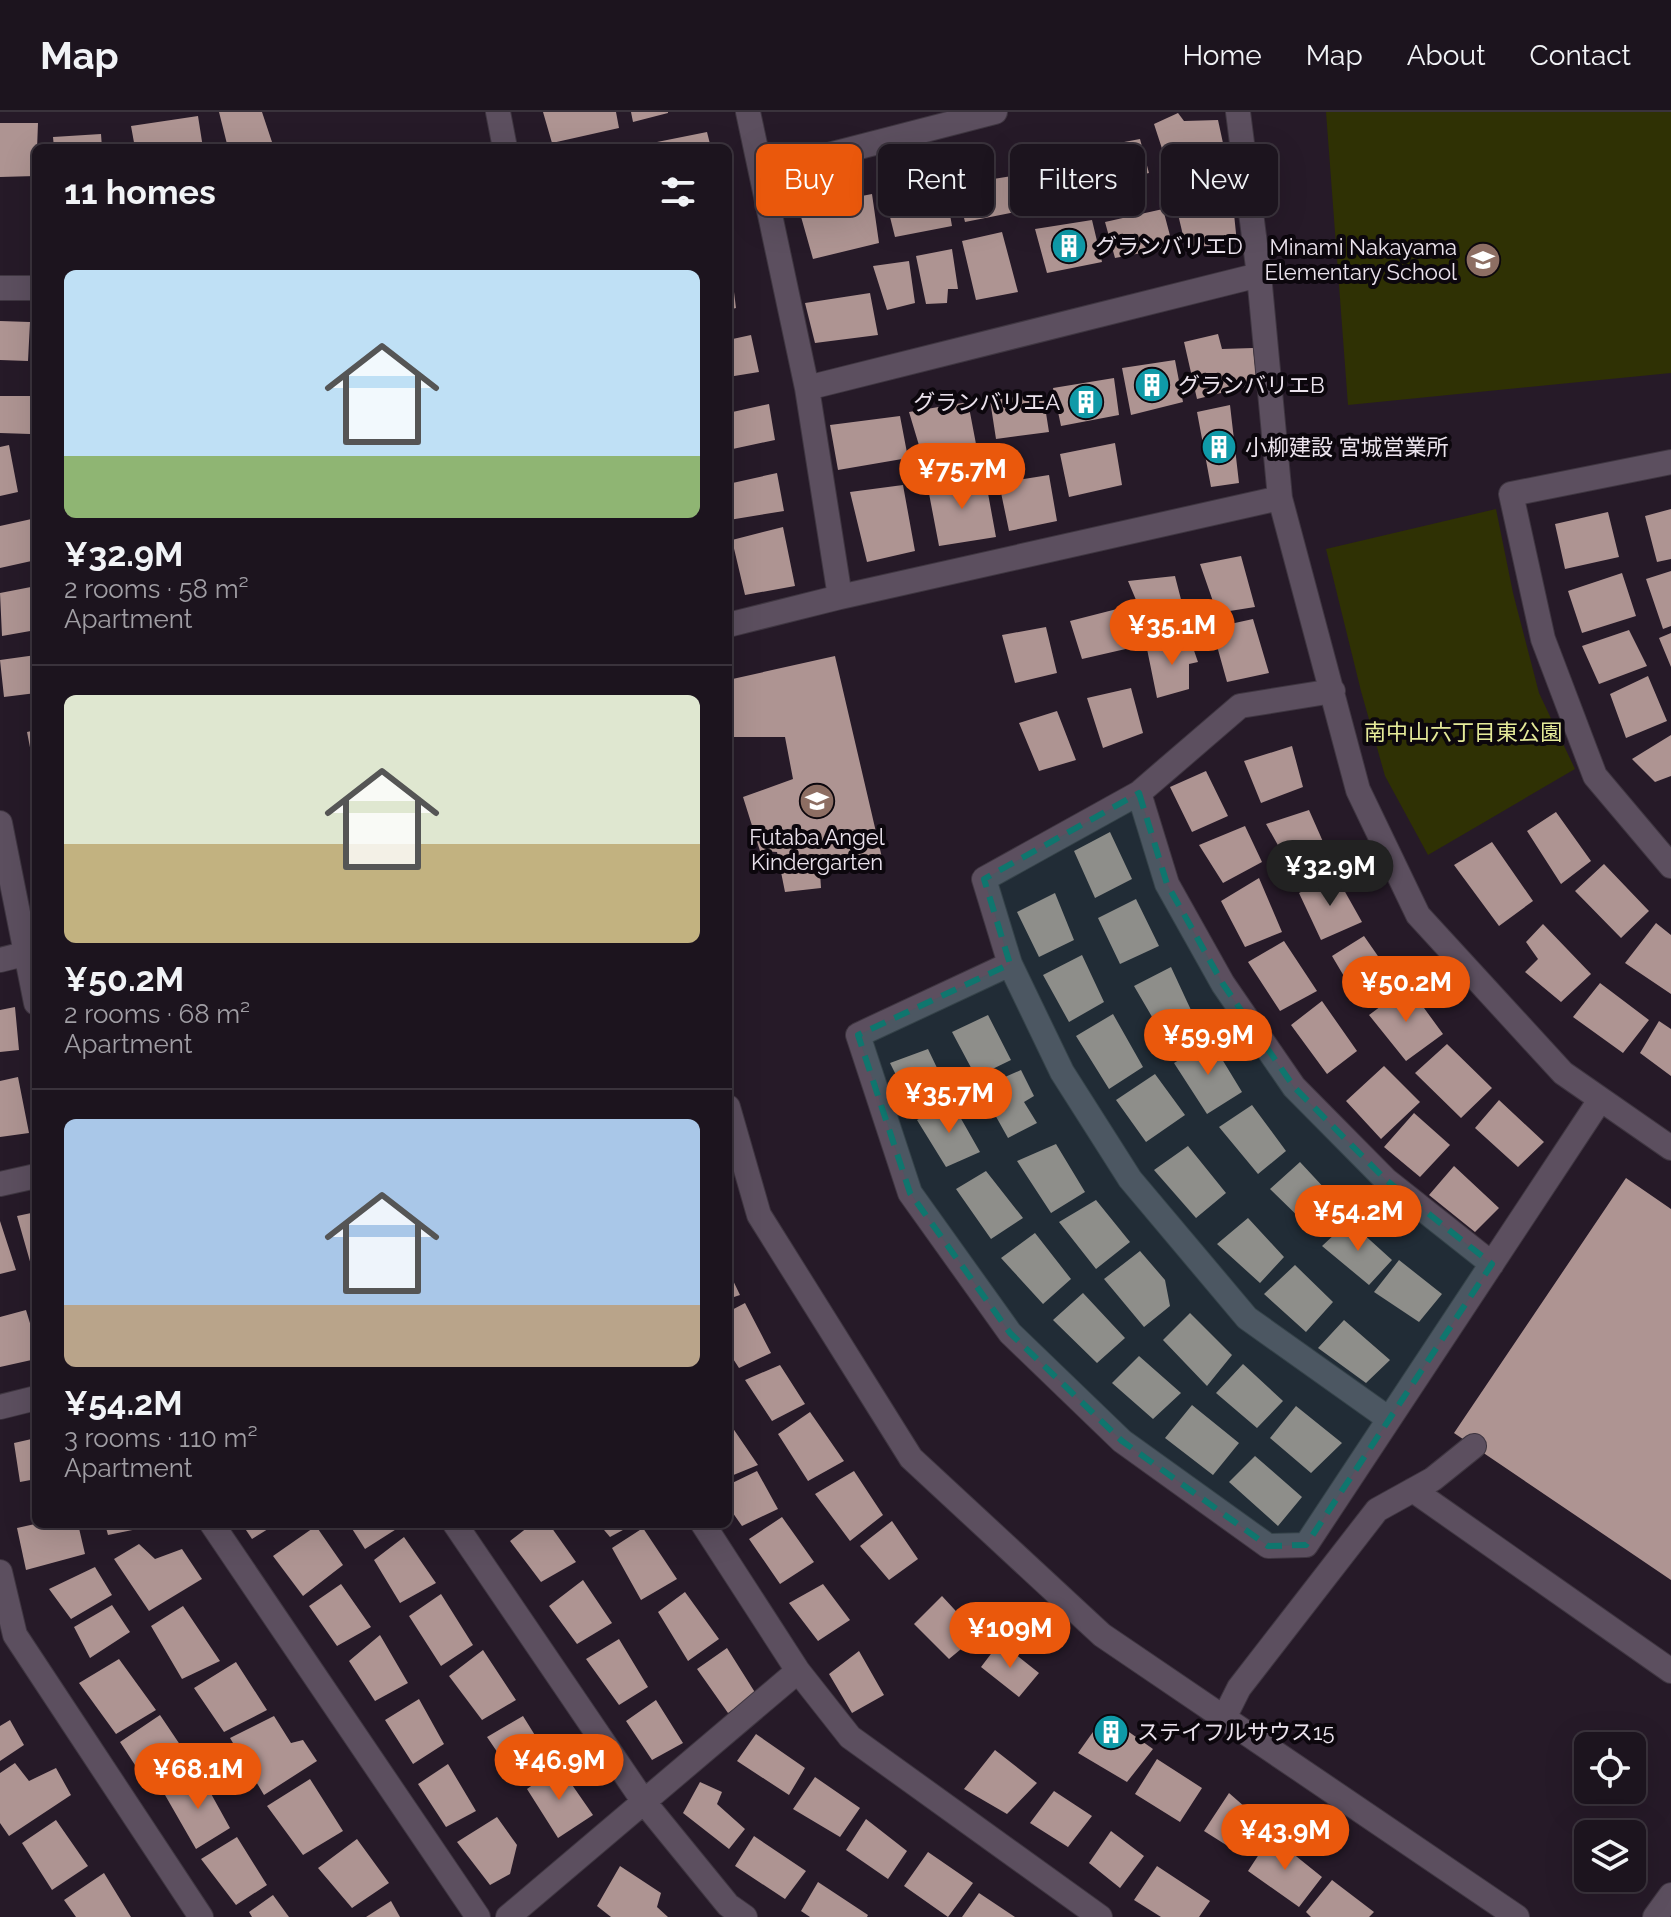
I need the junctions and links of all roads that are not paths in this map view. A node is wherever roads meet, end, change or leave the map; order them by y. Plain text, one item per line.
1 (498, 112) edge
2 (748, 112) edge
3 (995, 112) edge
4 (1238, 112) edge
5 (504, 144) edge
6 (756, 144) edge
7 (862, 146) edge
8 (772, 216) edge
9 (1259, 275) junction
10 (0, 288) edge
11 (32, 288) edge
12 (807, 388) junction
13 (1671, 462) edge
14 (1280, 498) junction
15 (840, 597) junction
16 (732, 624) edge
17 (1333, 691) junction
18 (1139, 793) junction
19 (0, 823) edge
20 (1671, 866) edge
21 (31, 952) edge
22 (0, 960) edge
23 (1010, 964) junction
24 (1600, 1100) junction
25 (732, 1121) edge
26 (1671, 1148) edge
27 (32, 1177) edge
28 (0, 1184) edge
29 (1492, 1264) junction
30 (32, 1399) edge
31 (0, 1407) edge
32 (1389, 1419) junction
33 (1474, 1446) dead end
34 (1413, 1490) junction
35 (215, 1528) edge
36 (458, 1528) edge
37 (706, 1528) edge
38 (0, 1572) edge
39 (798, 1671) junction
40 (1671, 1671) edge
41 (1224, 1718) junction
42 (644, 1802) junction
43 (1671, 1895) edge
44 (201, 1917) edge
45 (478, 1917) edge
46 (508, 1917) edge
47 (745, 1917) edge
48 (1100, 1917) edge
49 (1517, 1917) edge
50 (1655, 1917) edge

1 - 5 street
2 - 6 street
3 - 7 street
4 - 9 street
8 - 12 street
9 - 12 street
9 - 14 street
10 - 11 street
12 - 15 street
13 - 20 street
14 - 15 street
14 - 17 street
15 - 16 street
17 - 18 street
17 - 24 street
18 - 23 street
18 - 29 street
19 - 21 street
21 - 22 street
23 - 32 street
23 - 32 street
24 - 26 street
24 - 29 street
25 - 41 street
27 - 28 street
29 - 32 street
30 - 31 street
33 - 34 street
34 - 40 street
34 - 41 street
35 - 45 street
36 - 42 street
37 - 39 street
38 - 44 street
39 - 42 street
39 - 48 street
41 - 49 street
42 - 46 street
42 - 47 street
43 - 50 street

